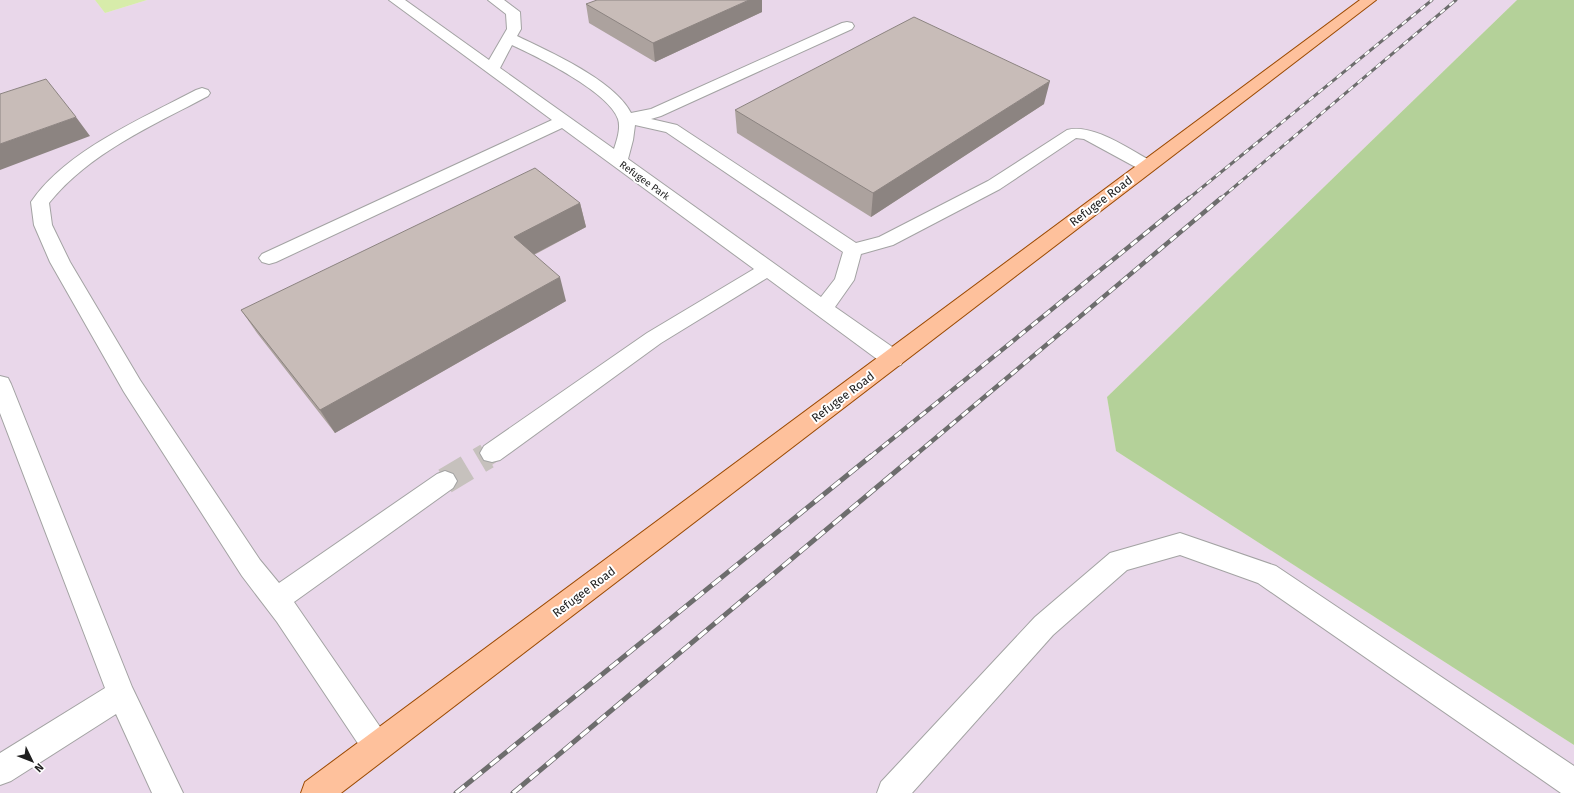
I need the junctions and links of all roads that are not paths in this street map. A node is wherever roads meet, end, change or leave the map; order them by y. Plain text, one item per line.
1 (495, 0) edge
2 (1369, 0) edge
3 (402, 1) edge
4 (847, 26) dead end
5 (509, 38) junction
6 (492, 69) junction
7 (202, 93) dead end
8 (626, 118) junction
9 (563, 121) junction
10 (619, 161) junction
11 (1147, 166) junction
12 (853, 250) junction
13 (269, 258) dead end
14 (768, 269) junction
15 (823, 309) junction
16 (893, 359) junction
17 (0, 384) edge
18 (492, 453) tunnel mouth
19 (445, 481) tunnel mouth
20 (276, 600) junction
21 (121, 694) junction
22 (377, 748) junction
23 (0, 770) edge
24 (1574, 784) edge
25 (168, 793) edge
26 (316, 793) edge
27 (892, 793) edge

1 - 5 street
2 - 11 main road, Refugee Road
3 - 6 street, Refugee Park
4 - 8 street
5 - 6 street
5 - 8 street
6 - 9 street, Refugee Park
7 - 20 street
8 - 10 street
8 - 12 street
9 - 10 street, Refugee Park
9 - 13 street
10 - 14 street, Refugee Park
11 - 12 street
11 - 16 main road, Refugee Road
12 - 15 street
14 - 15 street, Refugee Park
14 - 18 street
15 - 16 street, Refugee Park
16 - 22 main road, Refugee Road
17 - 21 street
19 - 20 street
20 - 22 street
21 - 23 street
21 - 25 street
22 - 26 main road, Refugee Road
24 - 27 street

